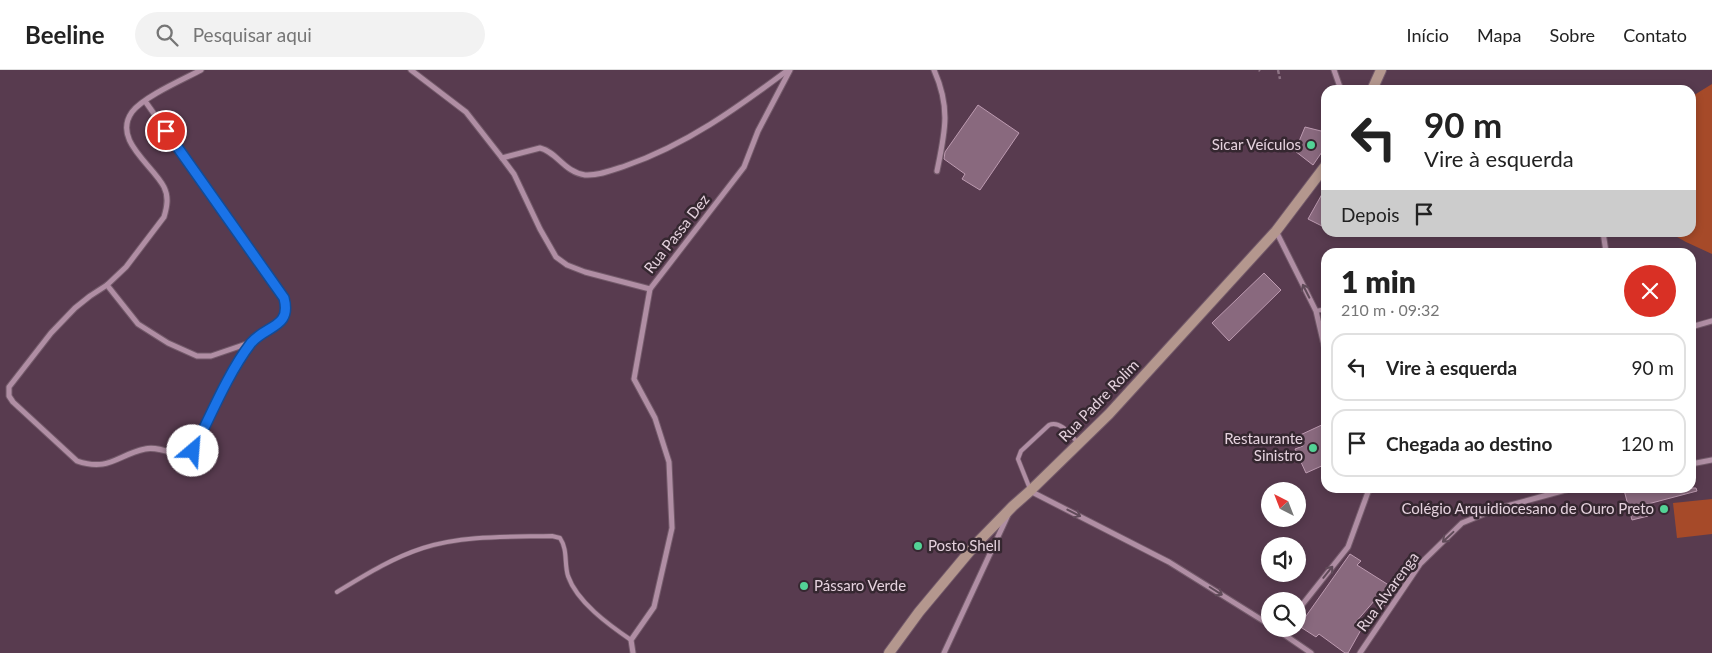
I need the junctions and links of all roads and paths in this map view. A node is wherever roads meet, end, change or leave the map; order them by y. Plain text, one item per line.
1 (201, 70) edge
2 (412, 70) edge
3 (789, 70) edge
4 (934, 70) edge
5 (1278, 70) edge
6 (1334, 70) edge
7 (1381, 70) edge
8 (1280, 79) dead end
9 (1339, 85) edge
10 (1374, 85) edge
11 (145, 101) junction
12 (502, 158) junction
13 (937, 171) dead end
14 (1321, 172) edge
15 (1276, 230) junction
16 (107, 285) junction
17 (650, 289) junction
18 (1316, 310) junction
19 (1321, 310) edge
20 (1712, 321) edge
21 (1696, 326) edge
22 (1321, 332) edge
23 (252, 342) junction
24 (1079, 443) junction
25 (1712, 460) edge
26 (1696, 463) edge
27 (1030, 491) junction
28 (1368, 493) edge
29 (1556, 493) edge
30 (1013, 506) junction
31 (338, 592) dead end
32 (1306, 600) edge
33 (1261, 619) edge
34 (1289, 637) edge
35 (631, 640) junction
36 (633, 653) edge
37 (889, 653) edge
38 (944, 653) edge
39 (1311, 653) edge
40 (1360, 653) edge

1 - 11 street
2 - 12 street
3 - 12 street
3 - 17 street, Rua Passa Dez
4 - 13 street
5 - 8 path
6 - 9 street
7 - 10 main road
11 - 16 street
11 - 23 street
12 - 17 street
14 - 15 main road, Rua Padre Rolim
18 -> 15 street
15 - 24 main road, Rua Padre Rolim
16 - 23 street
16 - 23 street
17 - 35 street, Rua Passa Dez
18 - 19 lane
18 - 22 street
20 - 21 street
24 - 27 main road, Rua Padre Rolim
24 - 27 lane
25 - 26 street
27 - 30 main road, Rua Padre Rolim
27 -> 33 street
32 -> 28 street
29 -> 40 street, Rua Alvarenga
30 - 37 main road, Rua Padre Rolim
30 - 38 street
31 - 35 lane
34 - 39 street
35 - 36 street

